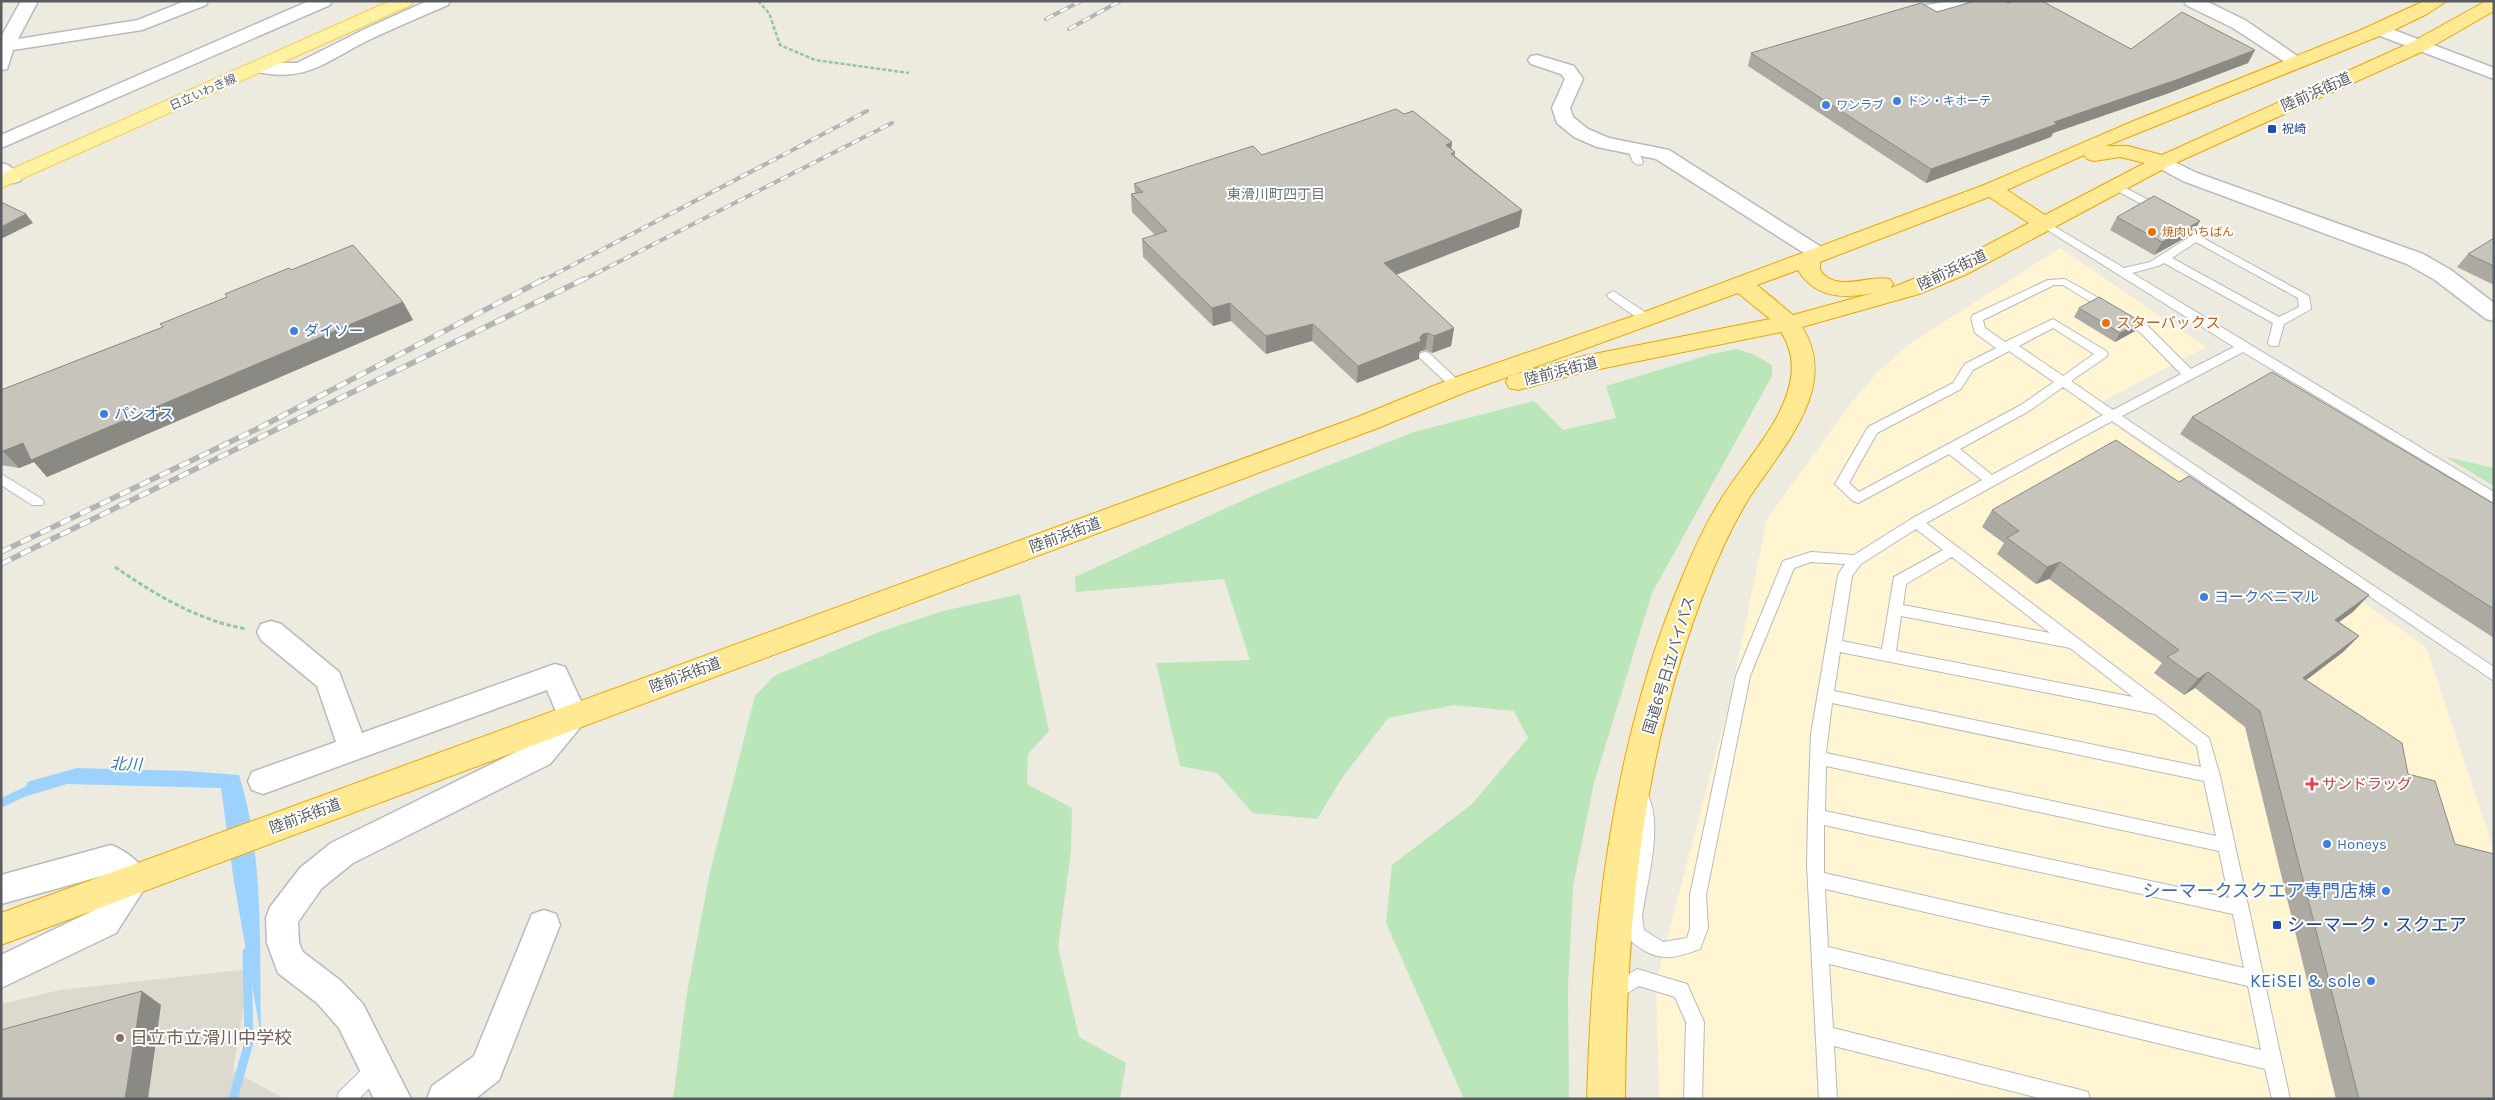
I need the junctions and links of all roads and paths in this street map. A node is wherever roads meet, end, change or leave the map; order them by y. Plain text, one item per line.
1 (30, 1) edge
2 (200, 1) edge
3 (324, 1) edge
4 (405, 1) edge
5 (442, 1) edge
6 (758, 1) edge
7 (1988, 1) edge
8 (2192, 1) edge
9 (2438, 1) edge
10 (2494, 4) edge
11 (1926, 10) edge
12 (2381, 30) junction
13 (5, 46) junction
14 (2419, 46) junction
15 (1537, 60) dead end
16 (2297, 62) junction
17 (1, 65) edge
18 (259, 67) junction
19 (909, 73) dead end
20 (2494, 74) edge
21 (1, 142) edge
22 (2162, 162) junction
23 (2037, 168) junction
24 (5, 176) edge
25 (2116, 186) junction
26 (1991, 189) junction
27 (2169, 215) edge
28 (2045, 224) junction
29 (1814, 256) junction
30 (2164, 258) junction
31 (1959, 269) junction
32 (2122, 272) junction
33 (1741, 284) junction
34 (1613, 295) dead end
35 (2494, 314) edge
36 (1647, 318) junction
37 (2279, 322) junction
38 (1790, 323) junction
39 (2274, 343) dead end
40 (2007, 346) junction
41 (2243, 347) junction
42 (1425, 356) edge
43 (2190, 375) junction
44 (2062, 382) junction
45 (1457, 386) junction
46 (2111, 416) junction
47 (1369, 422) junction
48 (1950, 448) junction
49 (1, 479) edge
50 (1990, 481) junction
51 (2494, 498) edge
52 (37, 502) dead end
53 (1916, 522) junction
54 (1954, 550) junction
55 (1856, 560) junction
56 (115, 567) dead end
57 (1894, 609) junction
58 (271, 632) joint
59 (2075, 644) junction
60 (1833, 645) junction
61 (1888, 656) junction
62 (2494, 675) edge
63 (1825, 695) junction
64 (2160, 708) junction
65 (573, 716) junction
66 (353, 749) junction
67 (1819, 758) junction
68 (1638, 769) junction
69 (2212, 776) junction
70 (263, 782) dead end
71 (1816, 816) junction
72 (2226, 845) junction
73 (1816, 879) junction
74 (134, 880) junction
75 (1, 890) edge
76 (2240, 908) junction
77 (544, 925) dead end
78 (1, 929) edge
79 (1819, 953) junction
80 (1, 972) edge
81 (2255, 979) junction
82 (1608, 998) junction
83 (1824, 1035) junction
84 (2273, 1062) junction
85 (377, 1067) junction
86 (346, 1099) edge
87 (393, 1099) edge
88 (445, 1099) edge
89 (1606, 1099) edge
90 (1693, 1099) edge
91 (1828, 1099) edge
92 (2081, 1099) edge
93 (2281, 1099) edge

1 - 13 street
2 - 13 street
3 - 21 street
4 - 18 main road, 日立いわき線
5 - 18 street
6 - 19 path
7 - 11 street
8 - 16 street
9 - 12 highway, 陸前浜街道
10 - 14 highway, 陸前浜街道
12 - 14 street
12 - 16 highway, 陸前浜街道
13 - 17 street
14 - 20 street
14 - 22 highway, 陸前浜街道
15 - 29 street
16 - 23 highway, 陸前浜街道
18 - 24 main road, 日立いわき線
22 - 23 highway
22 - 25 highway, 陸前浜街道
22 - 35 street
23 - 26 highway, 陸前浜街道
25 - 27 lane
25 - 28 highway, 陸前浜街道
26 - 28 highway
26 - 29 highway, 陸前浜街道
28 - 31 highway, 陸前浜街道
28 - 32 lane
29 - 31 highway
29 - 33 highway, 陸前浜街道
30 - 32 lane
30 - 37 lane
30 - 37 lane
31 - 38 highway, 陸前浜街道
32 - 41 lane
33 - 36 highway, 陸前浜街道
33 - 38 highway
34 - 36 lane
36 - 45 highway, 陸前浜街道
37 - 39 lane
38 - 47 highway, 陸前浜街道
38 - 68 highway, 国道6号日立バイパス
40 - 43 lane
40 - 44 lane
40 - 44 lane
40 - 48 lane
41 - 43 lane
41 - 51 lane
42 - 45 lane
43 - 46 lane
44 - 46 lane
44 - 48 lane
45 - 47 highway, 陸前浜街道
46 - 50 lane
46 - 62 lane
47 - 65 highway, 陸前浜街道
48 - 50 lane
49 - 52 lane
50 - 53 lane
53 - 54 lane
53 - 55 lane
54 - 57 lane
54 - 59 lane
55 - 60 lane
55 - 68 lane
56 - 58 path
57 - 59 lane
57 - 61 lane
58 - 66 street
59 - 64 lane
60 - 61 lane
60 - 63 lane
61 - 64 lane
63 - 67 lane
63 - 69 lane
64 - 69 lane
65 - 66 street
65 - 74 highway, 陸前浜街道
65 - 85 street
66 - 70 street
67 - 71 lane
67 - 72 lane
68 - 82 highway, 国道6号日立バイパス
69 - 72 lane
71 - 73 lane
71 - 76 lane
72 - 76 lane
73 - 79 lane
73 - 81 lane
74 - 75 street
74 - 78 highway, 陸前浜街道
74 - 80 street
76 - 81 lane
77 - 88 street
79 - 83 lane
79 - 84 lane
81 - 84 lane
82 - 89 highway, 国道6号日立バイパス
82 - 90 lane
83 - 91 lane
83 - 92 lane
84 - 93 lane
85 - 86 lane
85 - 87 street

